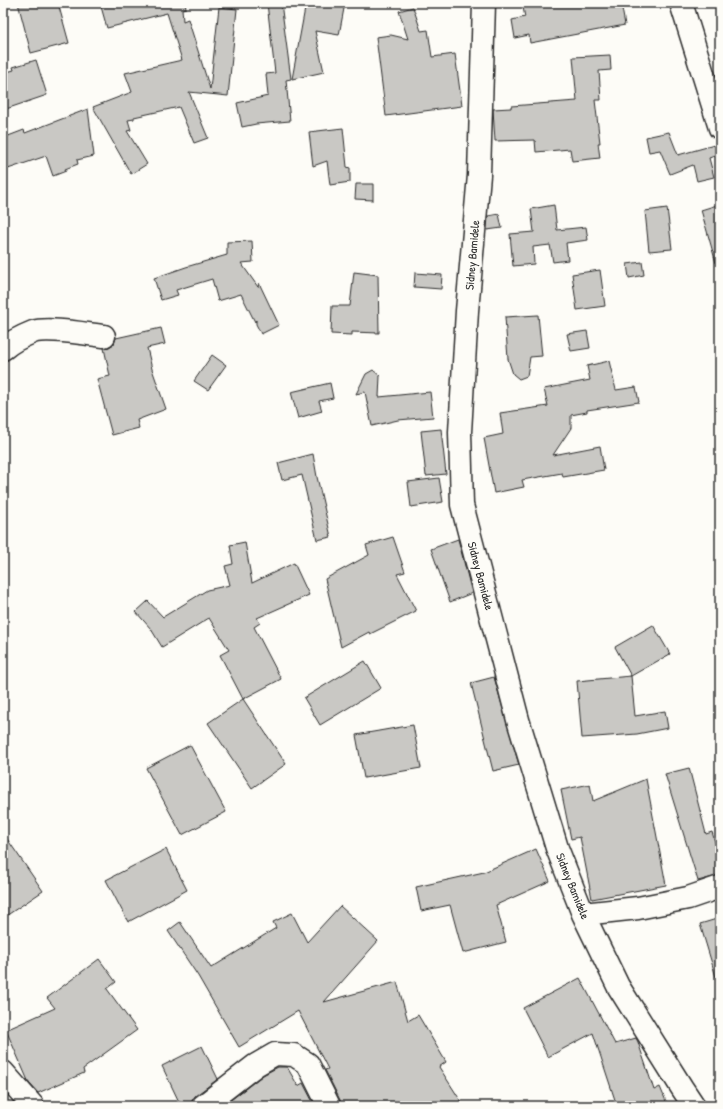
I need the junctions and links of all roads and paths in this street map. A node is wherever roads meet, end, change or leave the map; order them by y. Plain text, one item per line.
1 (484, 3) edge
2 (681, 3) edge
3 (720, 128) edge
4 (104, 336) dead end
5 (3, 348) edge
6 (720, 887) edge
7 (583, 914) junction
8 (3, 1072) edge
9 (33, 1106) edge
10 (203, 1106) edge
11 (329, 1106) edge
12 (694, 1106) edge

1 - 7 street, Sidney Bamidele
2 - 3 street
4 - 5 street
6 - 7 street
7 - 12 street, Sidney Bamidele
8 - 9 street
10 - 11 street

